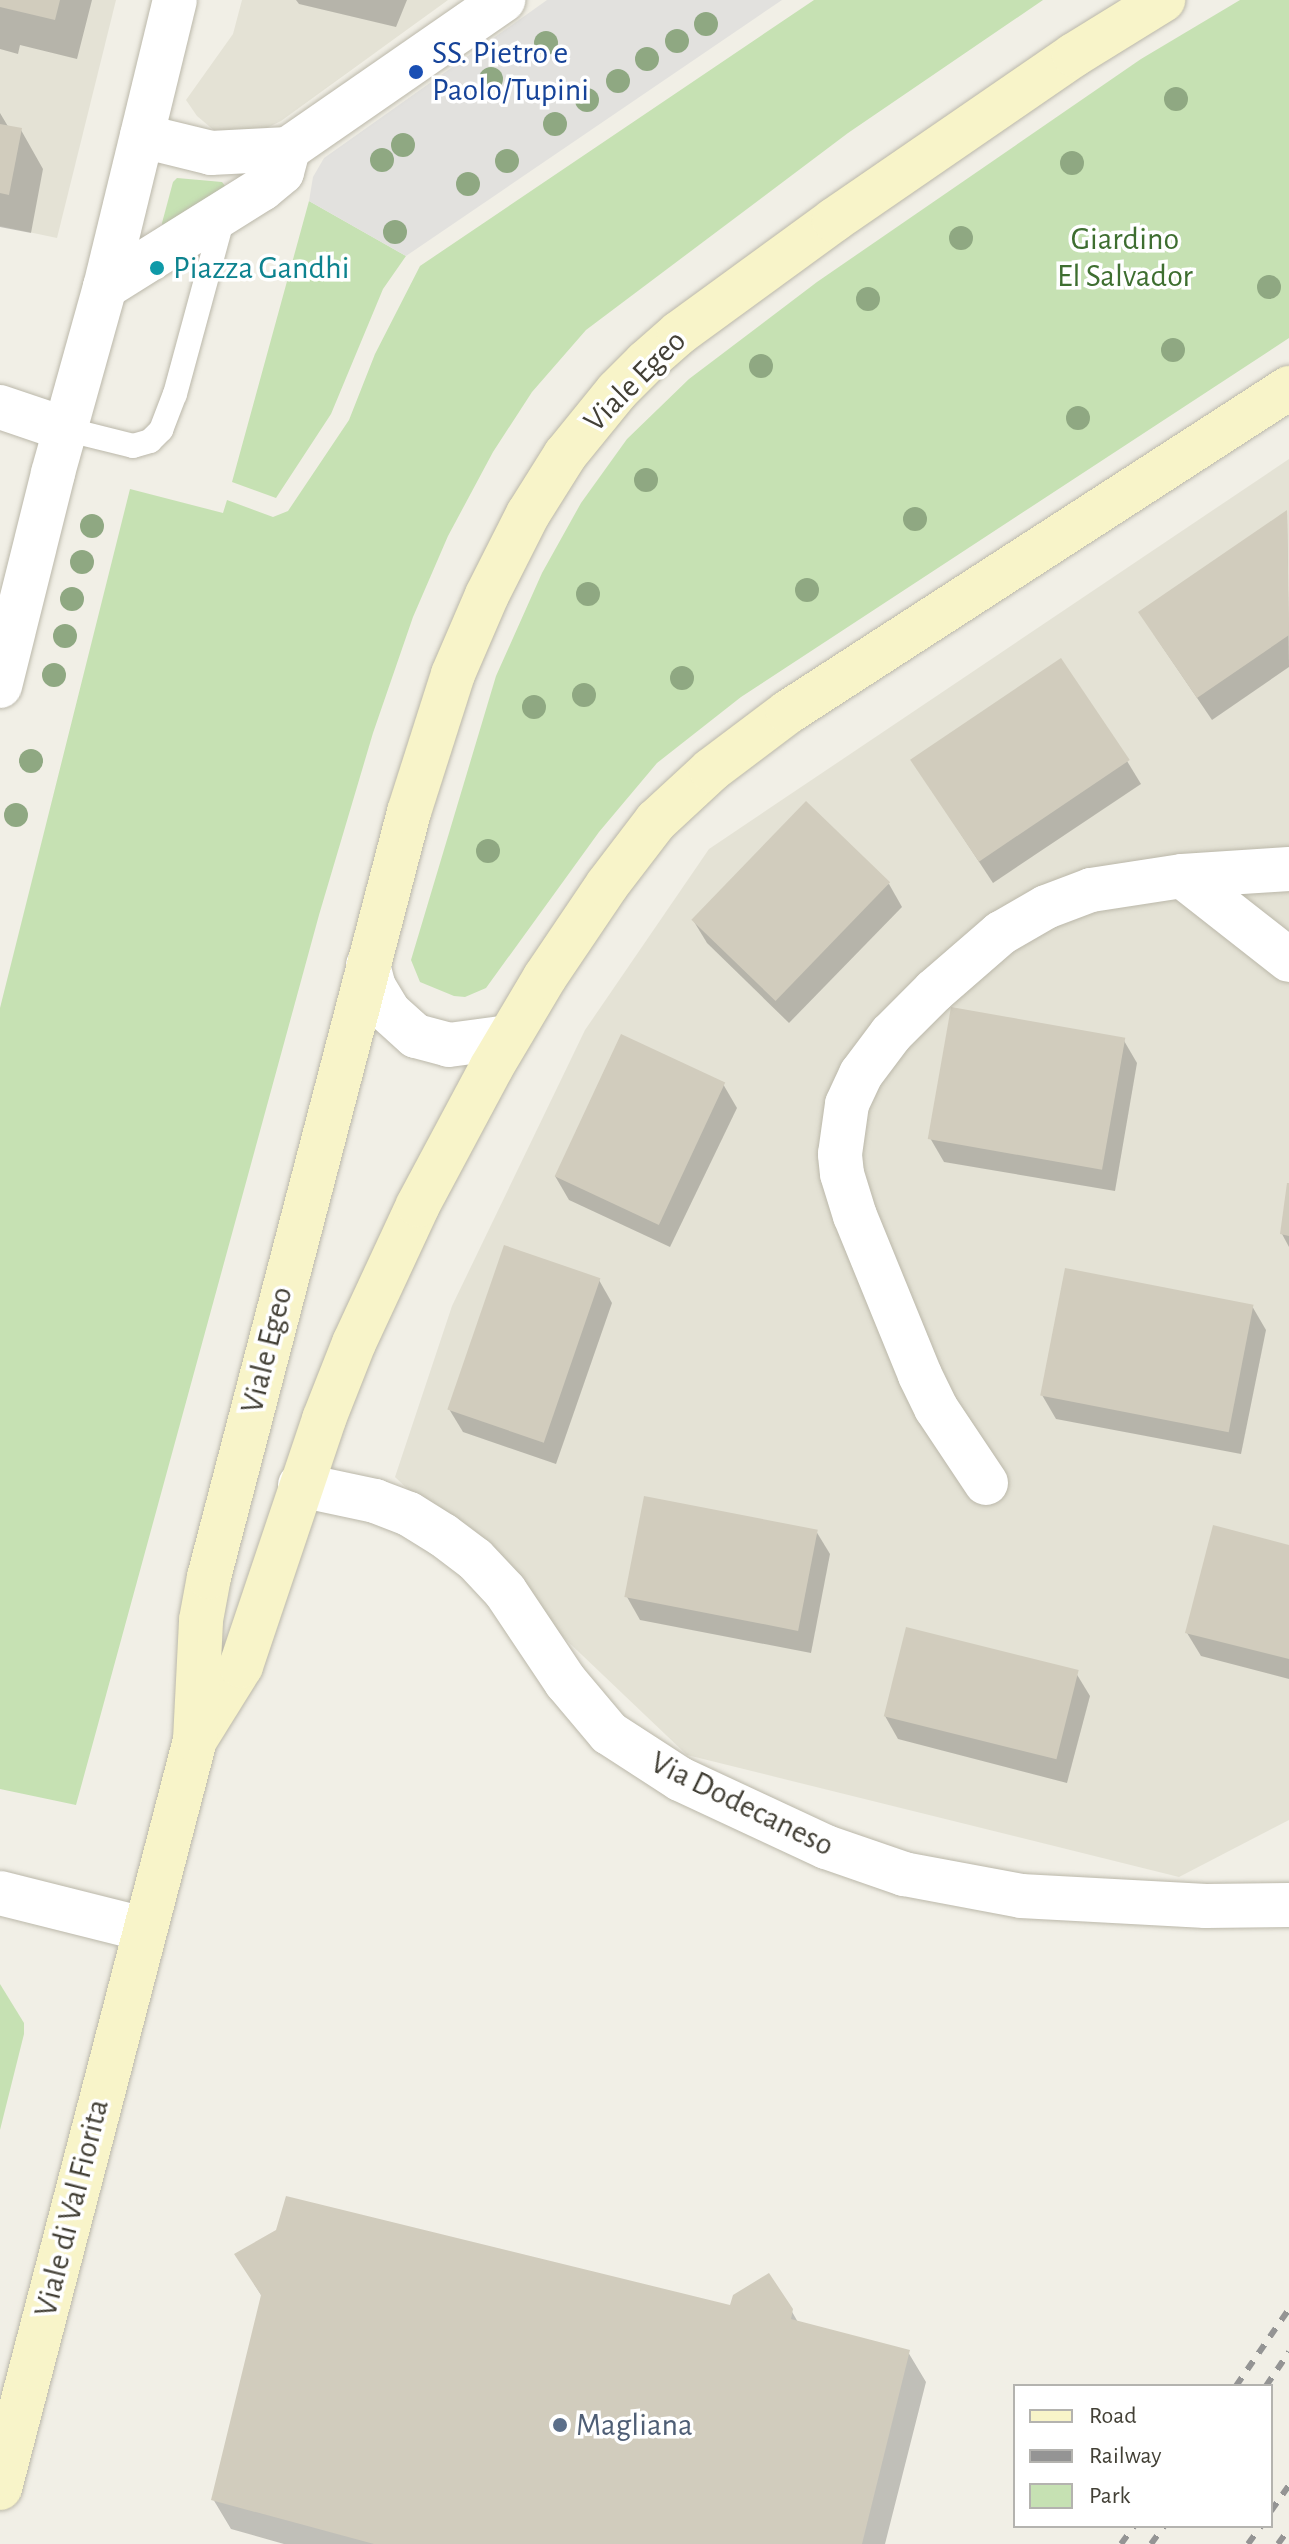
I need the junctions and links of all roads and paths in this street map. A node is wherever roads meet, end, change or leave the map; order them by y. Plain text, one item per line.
1 (175, 0) edge
2 (503, 0) edge
3 (1163, 0) edge
4 (142, 136) junction
5 (288, 149) junction
6 (223, 214) junction
7 (105, 287) junction
8 (1289, 388) edge
9 (0, 407) edge
10 (60, 449) junction
11 (0, 686) edge
12 (1289, 869) edge
13 (1182, 876) junction
14 (1289, 960) edge
15 (368, 965) junction
16 (508, 1037) junction
17 (986, 1483) dead end
18 (300, 1485) junction
19 (195, 1740) junction
20 (0, 1893) edge
21 (1289, 1905) edge
22 (143, 1929) junction
23 (0, 2488) edge

1 - 4 street
2 - 5 street
3 - 15 main road, Viale Egeo
4 - 5 street
4 - 7 street
5 - 6 street
6 - 7 street
6 - 10 lane
7 - 10 street
8 - 16 main road, Viale Egeo
9 - 10 street
10 - 11 street
12 - 13 street
13 - 14 street
13 - 17 street
15 - 16 street
15 - 19 main road, Viale Egeo
16 - 18 main road, Viale Egeo
18 - 19 main road, Viale Egeo
18 - 21 street, Via Dodecaneso
19 - 22 main road, Viale Egeo
20 - 22 street
22 - 23 main road, Viale di Val Fiorita

